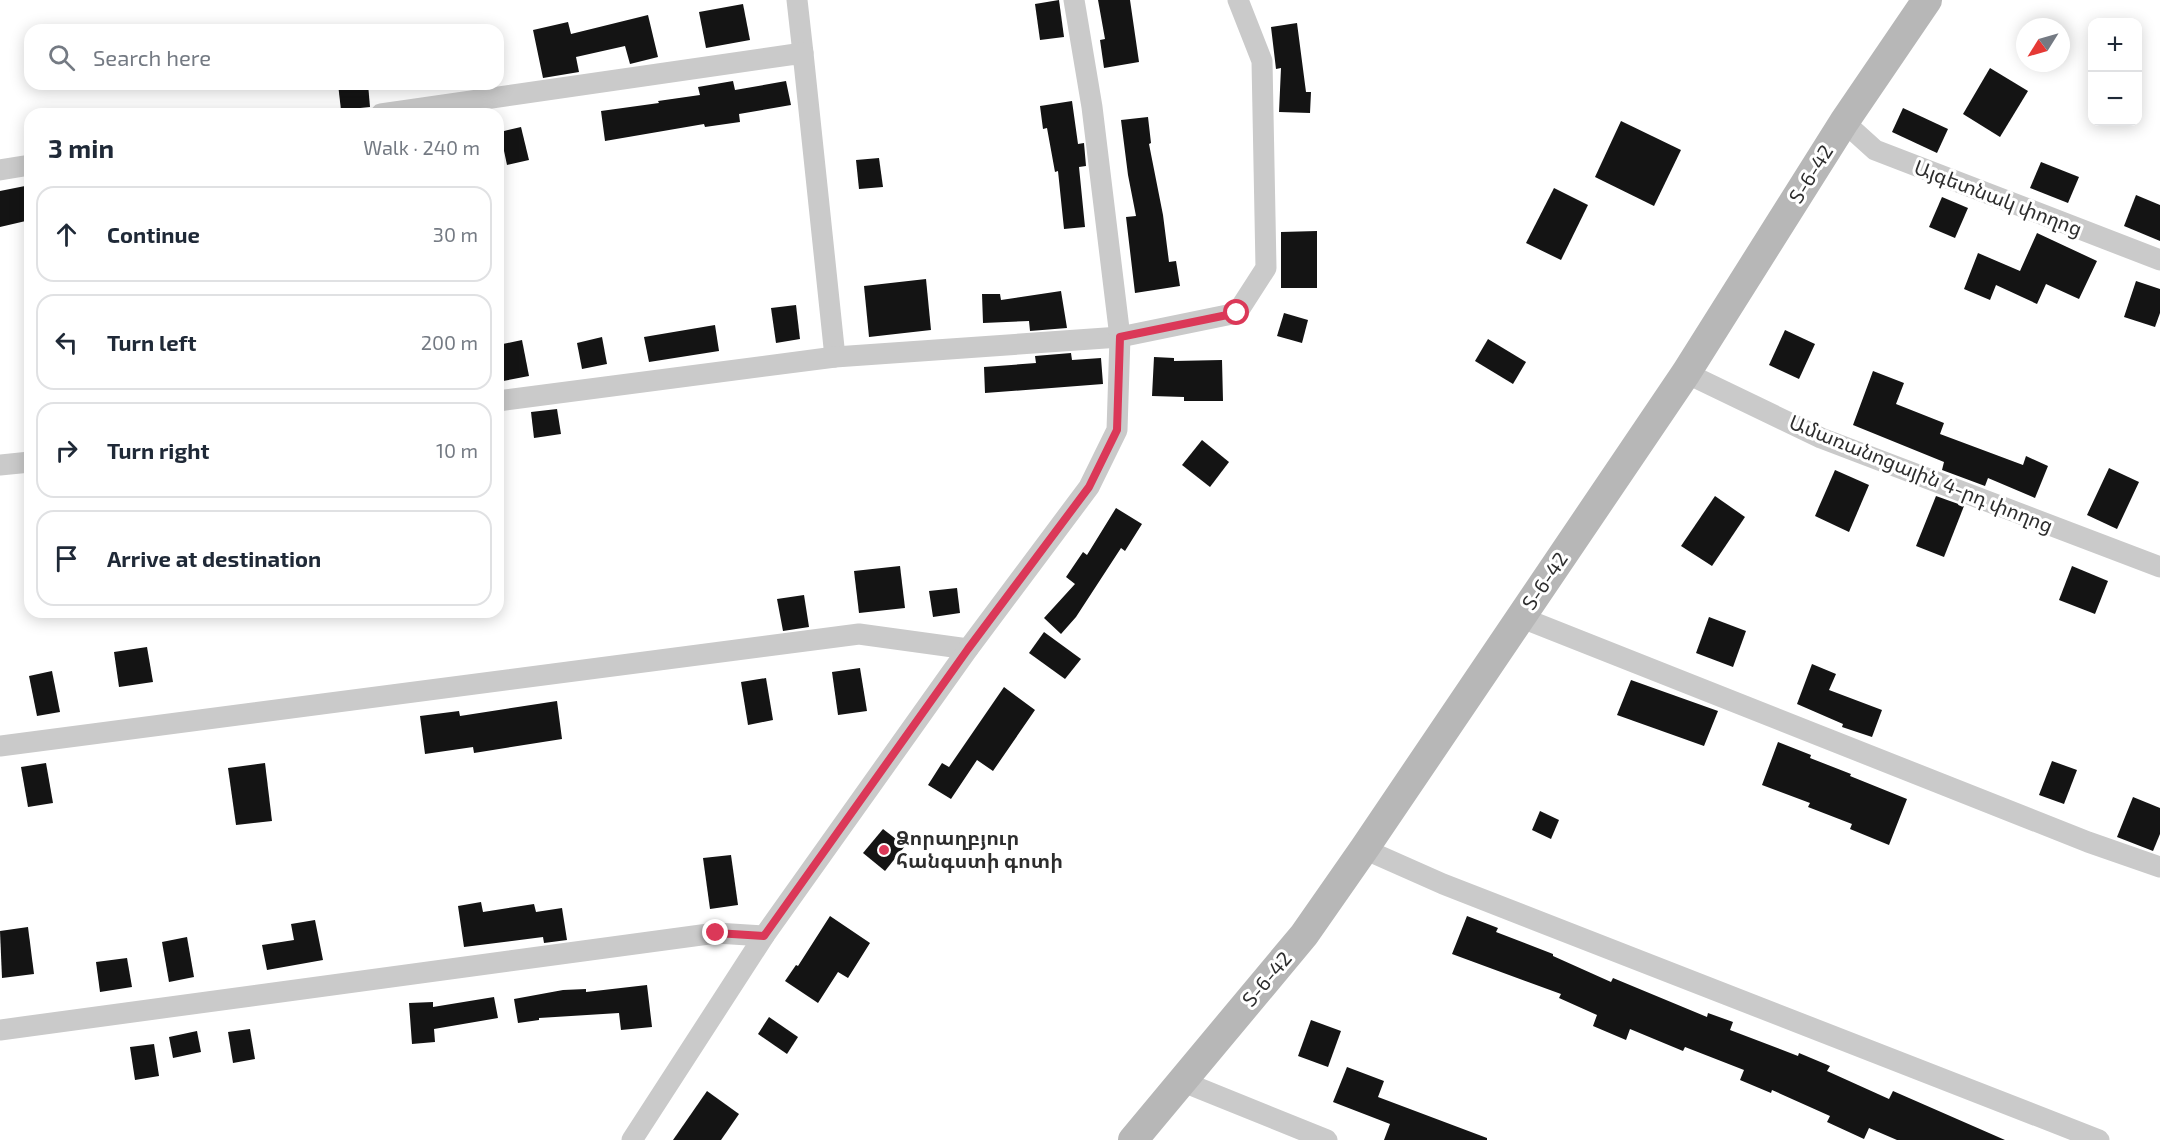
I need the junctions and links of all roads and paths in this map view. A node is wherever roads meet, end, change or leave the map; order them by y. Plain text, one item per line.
1 (797, 0) edge
2 (1074, 0) edge
3 (1238, 0) edge
4 (1927, 0) edge
5 (802, 53) junction
6 (422, 108) edge
7 (1844, 122) junction
8 (24, 166) edge
9 (0, 170) edge
10 (2160, 261) edge
11 (1120, 337) junction
12 (835, 357) junction
13 (1686, 374) junction
14 (504, 400) edge
15 (24, 463) edge
16 (0, 465) edge
17 (2160, 567) edge
18 (1520, 617) junction
19 (968, 649) junction
20 (0, 746) edge
21 (1364, 849) junction
22 (2160, 867) edge
23 (764, 936) junction
24 (0, 1030) edge
25 (1181, 1081) junction
26 (632, 1140) edge
27 (1133, 1140) edge
28 (1327, 1140) edge
29 (2099, 1140) edge

1 - 5 street
2 - 11 street
3 - 11 street
4 - 7 main road, Տ-6-42 / Տ-6-42
5 - 6 street
5 - 12 street
7 - 10 street, Այգետնակ փողոց
7 - 13 main road, Տ-6-42 / Տ-6-42
8 - 9 street
11 - 12 street
11 - 19 street
12 - 14 street
13 - 17 street, Ամառանոցային 4-րդ փողոց
13 - 18 main road, Տ-6-42 / Տ-6-42
15 - 16 street
18 - 21 main road, Տ-6-42 / Տ-6-42
18 - 22 street
19 - 20 street
19 - 23 street
21 - 25 main road, Տ-6-42 / Տ-6-42
21 - 29 street
23 - 24 street
23 - 26 street
25 - 27 main road, Տ-6-42 / Տ-6-42
25 - 28 street

